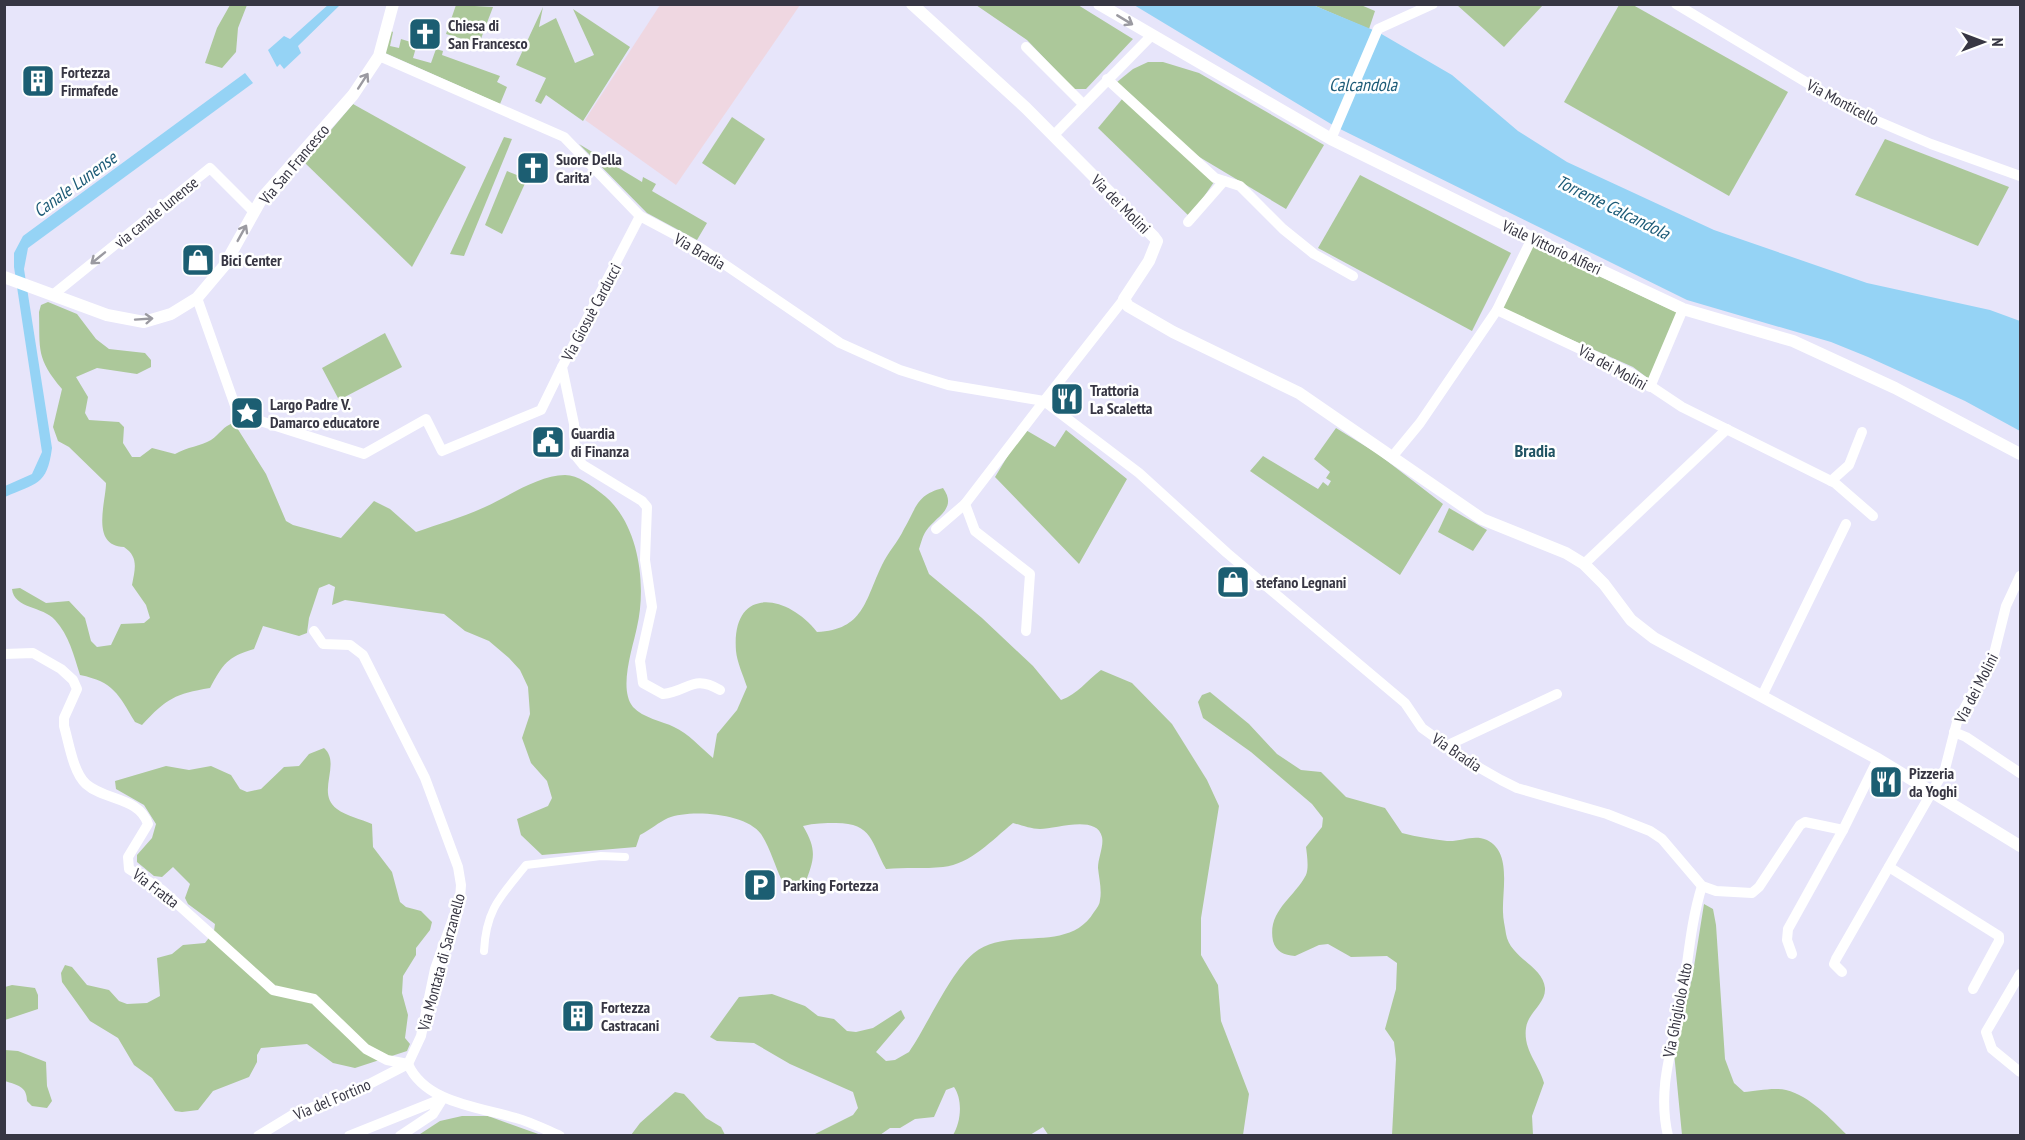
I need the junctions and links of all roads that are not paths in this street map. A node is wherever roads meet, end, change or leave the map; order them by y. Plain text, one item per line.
1 (393, 4) edge
2 (912, 4) edge
3 (1099, 4) edge
4 (1433, 4) edge
5 (1676, 4) edge
6 (1151, 36) junction
7 (1026, 47) dead end
8 (379, 56) junction
9 (1107, 79) junction
10 (1083, 104) junction
11 (1053, 136) junction
12 (1331, 139) junction
13 (2020, 176) edge
14 (1224, 181) junction
15 (254, 212) junction
16 (640, 216) junction
17 (1188, 222) dead end
18 (1532, 238) junction
19 (1353, 276) dead end
20 (6, 277) edge
21 (54, 294) junction
22 (197, 298) junction
23 (1124, 299) junction
24 (1683, 309) junction
25 (1497, 310) junction
26 (562, 367) junction
27 (1650, 387) junction
28 (1044, 401) junction
29 (1726, 429) junction
30 (1862, 432) dead end
31 (2020, 454) edge
32 (1392, 458) junction
33 (1831, 482) junction
34 (965, 504) junction
35 (1873, 516) dead end
36 (1846, 524) dead end
37 (936, 529) dead end
38 (1584, 564) junction
39 (2020, 576) edge
40 (314, 631) dead end
41 (1026, 631) dead end
42 (4, 654) edge
43 (720, 690) dead end
44 (1557, 694) dead end
45 (1762, 696) junction
46 (1954, 732) junction
47 (1446, 746) junction
48 (1878, 759) junction
49 (2020, 773) edge
50 (1934, 791) junction
51 (1843, 830) junction
52 (2020, 846) edge
53 (625, 857) dead end
54 (1889, 867) junction
55 (1702, 886) junction
56 (484, 951) dead end
57 (1792, 954) dead end
58 (1842, 972) dead end
59 (2020, 974) edge
60 (1973, 989) dead end
61 (408, 1064) junction
62 (2020, 1072) edge
63 (444, 1098) junction
64 (258, 1136) edge
65 (349, 1136) edge
66 (400, 1136) edge
67 (560, 1136) edge
68 (1668, 1136) edge

1 - 8 street, Via San Francesco
2 - 11 street, Via dei Molini
3 -> 6 street, Viale Vittorio Alfieri
4 - 12 street
5 - 13 street, Via Monticello
6 - 9 street
6 - 12 street, Viale Vittorio Alfieri
7 - 10 street
15 -> 8 street, Via San Francesco
8 - 16 street, Via Bradia
9 - 10 street
9 - 14 street
10 - 11 street
11 - 23 street, Via dei Molini
12 - 18 street, Viale Vittorio Alfieri
14 - 17 street
14 - 19 street
15 -> 21 street, via canale lunense
22 -> 15 street, Via San Francesco
16 - 26 street, Via Giosuè Carducci
16 - 28 street, Via Bradia
18 - 24 street, Viale Vittorio Alfieri
18 - 25 street
20 - 21 street, Via San Francesco
21 -> 22 street, Via San Francesco
22 - 26 street
23 - 28 street
23 - 32 street
24 - 27 street
24 - 31 street, Viale Vittorio Alfieri
25 - 27 street, Via dei Molini
25 - 32 street
26 - 43 street, Via Giosuè Carducci
27 - 29 street, Via dei Molini
28 - 34 street
28 - 47 street, Via Bradia
29 - 33 street, Via dei Molini
29 - 38 street
30 - 33 street
32 - 38 street
33 - 35 street, Via dei Molini
34 - 37 street
34 - 41 street
36 - 45 street
38 - 45 street
39 - 46 street, Via dei Molini
40 - 61 street, Via Montata di Sarzanello
42 - 61 street, Via Fratta
44 - 47 street
45 - 48 street
46 - 49 street, Via dei Molini
46 - 50 street, Via dei Molini
47 - 55 street, Via Bradia
48 - 50 street
48 - 51 street
50 - 52 street
50 - 54 street, Via dei Molini
51 - 55 street
51 - 57 street
53 - 56 street
54 - 58 street, Via dei Molini
54 - 60 street
55 - 68 street, Via Ghigliolo Alto
59 - 62 street
61 - 63 street
61 - 64 street, Via del Fortino
63 - 65 street
63 - 66 street
63 - 67 street

